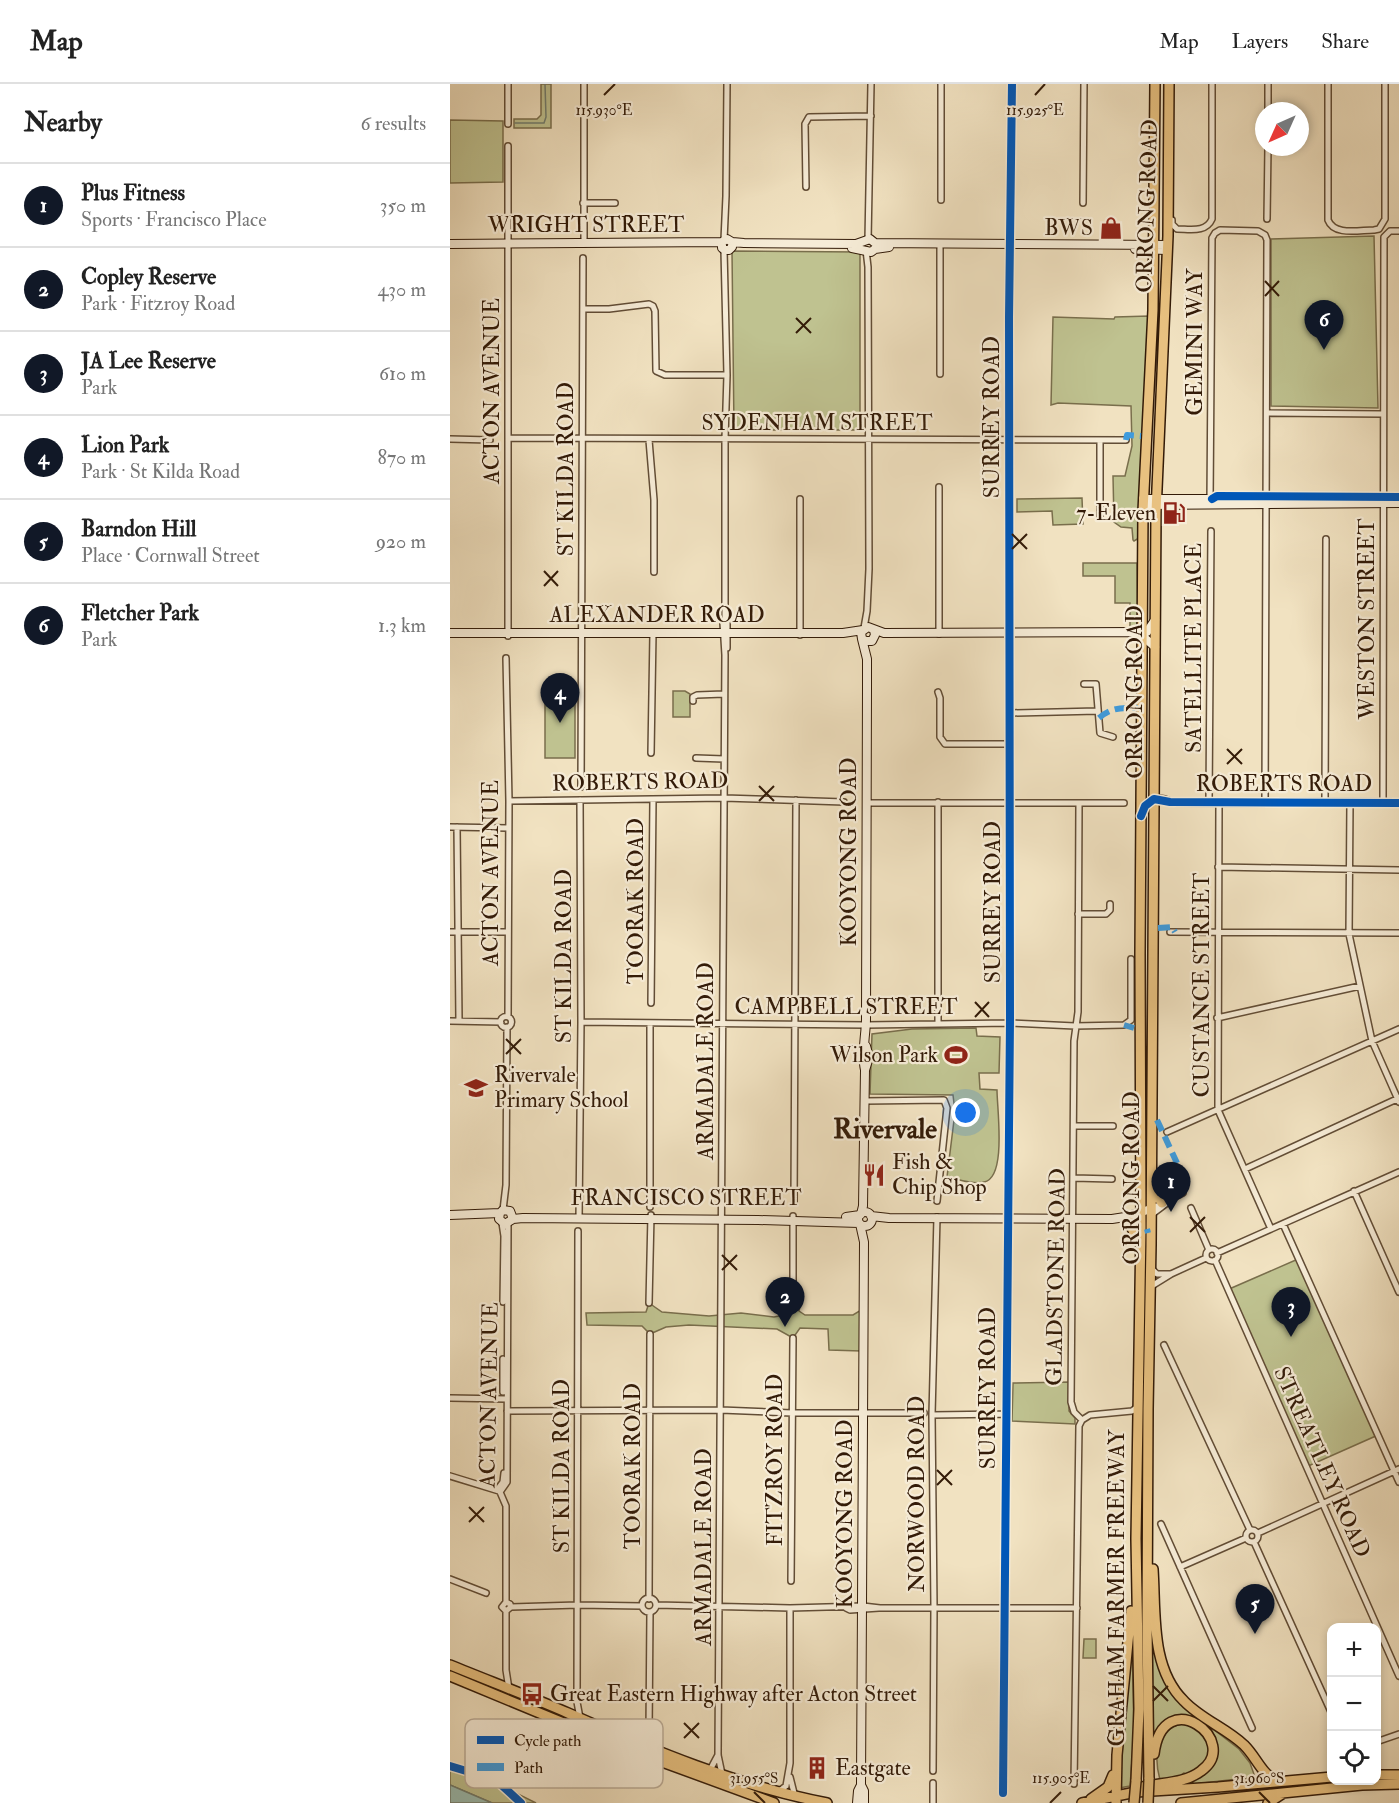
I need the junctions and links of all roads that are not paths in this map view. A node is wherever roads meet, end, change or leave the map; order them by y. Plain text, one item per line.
1 (508, 84) edge
2 (585, 84) edge
3 (728, 84) edge
4 (871, 84) edge
5 (941, 84) edge
6 (1012, 84) edge
7 (1084, 84) edge
8 (1155, 84) edge
9 (1169, 84) edge
10 (1212, 84) edge
11 (1268, 84) edge
12 (1328, 84) edge
13 (1385, 84) edge
14 (1268, 102) edge
15 (871, 116) junction
16 (508, 124) dead end
17 (508, 146) dead end
18 (1268, 156) edge
19 (806, 187) dead end
20 (1169, 198) junction
21 (941, 200) dead end
22 (583, 203) junction
23 (615, 203) dead end
24 (1083, 203) dead end
25 (1268, 219) dead end
26 (1399, 231) edge
27 (584, 244) junction
28 (450, 245) edge
29 (509, 245) junction
30 (727, 245) junction
31 (870, 246) junction
32 (940, 246) junction
33 (1012, 246) junction
34 (1154, 246) junction
35 (1167, 247) junction
36 (583, 258) dead end
37 (584, 309) junction
38 (940, 374) dead end
39 (727, 375) junction
40 (1267, 413) junction
41 (1383, 414) junction
42 (508, 438) junction
43 (583, 438) junction
44 (450, 439) edge
45 (725, 439) junction
46 (869, 439) junction
47 (1010, 439) junction
48 (490, 440) dead end
49 (649, 440) junction
50 (1100, 440) junction
51 (1126, 440) dead end
52 (939, 487) dead end
53 (800, 499) dead end
54 (1210, 501) junction
55 (1266, 501) junction
56 (1143, 502) junction
57 (1156, 502) junction
58 (1384, 502) junction
59 (1399, 502) edge
60 (1100, 517) dead end
61 (1211, 531) dead end
62 (1326, 538) dead end
63 (654, 573) dead end
64 (1155, 620) junction
65 (868, 634) junction
66 (939, 634) junction
67 (450, 635) edge
68 (508, 635) junction
69 (582, 635) junction
70 (653, 635) junction
71 (725, 635) junction
72 (800, 635) junction
73 (1011, 635) junction
74 (1142, 635) junction
75 (1155, 647) junction
76 (506, 658) dead end
77 (1084, 684) dead end
78 (938, 692) dead end
79 (724, 694) junction
80 (693, 701) dead end
81 (1097, 711) junction
82 (1011, 713) junction
83 (1113, 737) dead end
84 (1011, 744) junction
85 (651, 753) dead end
86 (696, 758) dead end
87 (724, 759) junction
88 (580, 788) dead end
89 (724, 798) junction
90 (653, 799) junction
91 (580, 800) junction
92 (796, 800) junction
93 (509, 801) junction
94 (844, 802) dead end
95 (939, 802) junction
96 (1011, 802) junction
97 (1154, 802) junction
98 (1209, 802) junction
99 (1219, 802) junction
100 (1266, 802) junction
101 (1325, 802) junction
102 (1383, 802) junction
103 (867, 803) junction
104 (1079, 803) junction
105 (1124, 803) dead end
106 (1350, 803) junction
107 (1399, 803) edge
108 (1141, 816) junction
109 (450, 827) edge
110 (457, 827) junction
111 (508, 828) junction
112 (1218, 867) junction
113 (1350, 869) junction
114 (1399, 870) edge
115 (1110, 904) dead end
116 (1078, 914) junction
117 (450, 932) edge
118 (459, 932) junction
119 (507, 932) junction
120 (1170, 932) dead end
121 (1217, 932) junction
122 (1399, 933) edge
123 (1349, 934) junction
124 (1131, 959) dead end
125 (1360, 986) junction
126 (651, 1003) dead end
127 (508, 1016) junction
128 (1217, 1018) junction
129 (450, 1021) edge
130 (459, 1021) junction
131 (501, 1022) junction
132 (581, 1022) junction
133 (650, 1023) junction
134 (795, 1023) junction
135 (938, 1023) junction
136 (1010, 1023) junction
137 (723, 1024) junction
138 (866, 1025) junction
139 (1075, 1026) junction
140 (507, 1027) junction
141 (1399, 1029) edge
142 (1372, 1041) junction
143 (1399, 1100) edge
144 (865, 1101) junction
145 (1218, 1110) junction
146 (1074, 1126) junction
147 (1113, 1126) dead end
148 (1167, 1132) dead end
149 (1172, 1166) dead end
150 (1245, 1169) junction
151 (1399, 1172) edge
152 (1074, 1178) junction
153 (1113, 1179) dead end
154 (1151, 1186) junction
155 (1354, 1191) junction
156 (937, 1201) dead end
157 (1165, 1202) junction
158 (794, 1203) dead end
159 (1191, 1208) dead end
160 (651, 1214) junction
161 (1146, 1214) junction
162 (450, 1217) edge
163 (506, 1217) junction
164 (579, 1217) junction
165 (722, 1218) junction
166 (793, 1218) junction
167 (865, 1219) junction
168 (937, 1219) junction
169 (1007, 1219) junction
170 (1072, 1220) junction
171 (1129, 1222) junction
172 (1283, 1224) junction
173 (1272, 1229) junction
174 (578, 1231) dead end
175 (1140, 1248) junction
176 (1209, 1250) junction
177 (1217, 1252) junction
178 (1206, 1258) junction
179 (1215, 1260) junction
180 (1151, 1268) junction
181 (1171, 1274) junction
182 (1150, 1287) junction
183 (1399, 1292) edge
184 (793, 1303) dead end
185 (649, 1304) dead end
186 (650, 1334) dead end
187 (793, 1338) dead end
188 (1164, 1345) dead end
189 (450, 1398) edge
190 (505, 1399) junction
191 (1148, 1409) joint
192 (721, 1410) junction
193 (1134, 1410) junction
194 (578, 1411) junction
195 (649, 1411) junction
196 (507, 1412) junction
197 (792, 1413) junction
198 (924, 1413) dead end
199 (864, 1414) junction
200 (1006, 1414) junction
201 (932, 1415) junction
202 (1082, 1420) junction
203 (1397, 1470) edge
204 (450, 1476) edge
205 (1399, 1482) edge
206 (498, 1491) junction
207 (1323, 1504) junction
208 (1161, 1524) dead end
209 (1148, 1528) junction
210 (1250, 1530) junction
211 (1258, 1533) junction
212 (1246, 1538) junction
213 (1136, 1539) junction
214 (1254, 1542) junction
215 (1180, 1567) junction
216 (450, 1579) edge
217 (791, 1581) dead end
218 (486, 1593) dead end
219 (649, 1599) junction
220 (578, 1605) junction
221 (656, 1605) junction
222 (642, 1606) junction
223 (508, 1607) junction
224 (720, 1607) junction
225 (934, 1607) junction
226 (1006, 1607) junction
227 (790, 1608) junction
228 (863, 1608) junction
229 (1077, 1608) junction
230 (650, 1612) junction
231 (450, 1665) edge
232 (450, 1676) edge
233 (1399, 1676) edge
234 (505, 1687) junction
235 (577, 1702) junction
236 (1327, 1703) edge
237 (521, 1705) junction
238 (568, 1713) junction
239 (556, 1719) edge
240 (580, 1719) joint
241 (649, 1719) edge
242 (1252, 1728) dead end
243 (1399, 1734) edge
244 (1381, 1741) edge
245 (663, 1752) edge
246 (718, 1755) junction
247 (1117, 1755) junction
248 (1255, 1758) junction
249 (663, 1763) edge
250 (710, 1770) junction
251 (933, 1772) dead end
252 (722, 1774) junction
253 (1150, 1775) junction
254 (1381, 1775) edge
255 (1399, 1775) edge
256 (789, 1776) junction
257 (1327, 1777) edge
258 (1277, 1782) junction
259 (933, 1783) dead end
260 (1074, 1784) dead end
261 (1259, 1784) junction
262 (1381, 1784) edge
263 (1399, 1784) edge
264 (861, 1785) junction
265 (1344, 1785) edge
266 (778, 1792) junction
267 (1136, 1792) junction
268 (1287, 1792) junction
269 (1003, 1793) dead end
270 (795, 1797) junction
271 (1217, 1799) junction
272 (1261, 1799) edge
273 (1116, 1800) edge
274 (774, 1803) edge
275 (827, 1803) edge
276 (857, 1803) edge
277 (864, 1803) edge
278 (933, 1803) edge
279 (1083, 1803) edge
280 (1134, 1803) edge
281 (1148, 1803) edge
282 (1181, 1803) edge
283 (1206, 1803) edge
284 (1268, 1803) edge

1 - 16 street
2 - 22 street
3 - 30 street, ARMADALE ROAD
4 - 15 street, KOOYONG ROAD
5 - 21 street
6 - 33 street, SURREY ROAD
7 - 24 street
8 - 34 highway, ORRONG ROAD
9 - 20 highway, ORRONG ROAD
10 - 20 street
11 - 14 street
12 - 13 street
15 - 19 street
15 - 31 street, KOOYONG ROAD
17 - 29 street, ACTON AVENUE
18 - 25 street
20 - 35 highway, ORRONG ROAD
22 - 23 street
22 - 27 street
26 - 41 street, WESTON STREET
27 - 29 street, WRIGHT STREET
27 - 30 street, WRIGHT STREET
28 - 29 street, WRIGHT STREET
29 - 42 street, ACTON AVENUE
30 - 31 street, WRIGHT STREET
30 - 39 street, ARMADALE ROAD
31 - 32 street, WRIGHT STREET
31 - 46 street, KOOYONG ROAD
32 - 33 street, WRIGHT STREET
32 - 38 street
33 - 34 street, WRIGHT STREET
33 - 47 street, SURREY ROAD
34 - 35 street, WRIGHT STREET
34 - 56 highway, ORRONG ROAD
35 - 57 highway, ORRONG ROAD
36 - 37 street, ST KILDA ROAD
37 - 39 street
37 - 43 street, ST KILDA ROAD
39 - 45 street, ARMADALE ROAD
40 - 41 street
40 - 54 street, GEMINI WAY
40 - 55 street
41 - 58 street, WESTON STREET
42 - 43 street, SYDENHAM STREET
42 - 68 street, ACTON AVENUE
43 - 49 street, SYDENHAM STREET
43 - 69 street, ST KILDA ROAD
44 - 48 street
45 - 46 street, SYDENHAM STREET
45 - 49 street, SYDENHAM STREET
45 - 71 street, ARMADALE ROAD
46 - 47 street, SYDENHAM STREET
46 - 65 street, KOOYONG ROAD
47 - 50 street, SYDENHAM STREET
47 - 73 street, SURREY ROAD
49 - 63 street
50 - 51 street, SYDENHAM STREET
50 - 60 street
52 - 66 street
53 - 72 street
54 - 55 street
54 - 57 street
55 - 58 street
55 - 100 street
56 - 57 street
56 - 74 highway, ORRONG ROAD
57 - 64 highway, ORRONG ROAD
58 - 59 street
58 - 102 street, WESTON STREET
61 - 98 street, SATELLITE PLACE
62 - 101 street
64 - 74 street
64 - 75 highway, ORRONG ROAD
65 - 66 street, ALEXANDER ROAD
65 - 72 street, ALEXANDER ROAD
65 - 103 street, KOOYONG ROAD
66 - 73 street, ALEXANDER ROAD
67 - 68 street, ALEXANDER ROAD
68 - 69 street, ALEXANDER ROAD
69 - 70 street, ALEXANDER ROAD
69 - 88 street, ST KILDA ROAD
70 - 71 street, ALEXANDER ROAD
70 - 85 street
71 - 72 street, ALEXANDER ROAD
71 - 79 street, ARMADALE ROAD
73 - 74 street, ALEXANDER ROAD
73 - 82 street, SURREY ROAD
74 - 75 street
74 - 108 highway, ORRONG ROAD
75 - 97 highway, ORRONG ROAD
76 - 93 street, ACTON AVENUE
77 - 81 street
78 - 84 street
79 - 80 street
79 - 87 street, ARMADALE ROAD
81 - 82 street
81 - 83 street
82 - 84 street, SURREY ROAD
84 - 96 street, SURREY ROAD
86 - 87 street
87 - 89 street, ARMADALE ROAD
89 - 90 street, ROBERTS ROAD
89 - 92 street, ROBERTS ROAD
89 - 137 street, ARMADALE ROAD
90 - 91 street, ROBERTS ROAD
90 - 126 street, TOORAK ROAD
91 - 93 street, ROBERTS ROAD
91 - 132 street, ST KILDA ROAD
92 - 94 street, ROBERTS ROAD
92 - 134 street
93 - 111 street, ACTON AVENUE
95 - 96 street
95 - 103 street
95 - 135 street
96 - 104 street
96 - 136 street, SURREY ROAD
97 - 98 street, ROBERTS ROAD
97 - 108 street
97 - 154 highway, ORRONG ROAD
98 - 99 street, ROBERTS ROAD
99 - 100 street, ROBERTS ROAD
99 - 112 street, CUSTANCE STREET
100 - 101 street, ROBERTS ROAD
101 - 106 street, ROBERTS ROAD
102 - 106 street, ROBERTS ROAD
102 - 107 street, ROBERTS ROAD
103 - 138 street, KOOYONG ROAD
104 - 105 street
104 - 116 street, GLADSTONE ROAD
106 - 113 street
108 - 161 highway, ORRONG ROAD
109 - 110 street
110 - 111 street
110 - 118 street
111 - 119 street, ACTON AVENUE
112 - 113 street
112 - 121 street, CUSTANCE STREET
113 - 114 street
113 - 123 street
115 - 116 street
116 - 139 street, GLADSTONE ROAD
117 - 118 street
118 - 119 street
118 - 130 street
119 - 127 street, ACTON AVENUE
120 - 121 street
121 - 123 street
121 - 128 street, CUSTANCE STREET
122 - 123 street
123 - 125 street
124 - 139 street, CAMPBELL STREET
125 - 128 street
125 - 142 street
127 - 131 street
127 - 140 street
128 - 145 street, CUSTANCE STREET
129 - 130 street
130 - 131 street
131 - 140 street
132 - 133 street, CAMPBELL STREET
132 - 164 street, ST KILDA ROAD
133 - 137 street, CAMPBELL STREET
133 - 160 street
134 - 137 street, CAMPBELL STREET
134 - 138 street, CAMPBELL STREET
134 - 158 street
135 - 136 street, CAMPBELL STREET
135 - 138 street, CAMPBELL STREET
136 - 139 street, CAMPBELL STREET
136 - 169 street, SURREY ROAD
137 - 165 street, ARMADALE ROAD
138 - 144 street, KOOYONG ROAD
139 - 146 street, GLADSTONE ROAD
140 - 163 street, ACTON AVENUE
141 - 142 street
142 - 143 street
142 - 145 street
143 - 150 street
144 - 156 street
144 - 167 street, KOOYONG ROAD
145 - 148 street
145 - 150 street, CUSTANCE STREET
146 - 147 street
146 - 152 street, GLADSTONE ROAD
149 - 157 street
150 - 173 street, CUSTANCE STREET
151 - 155 street
152 - 153 street
152 - 170 street, GLADSTONE ROAD
154 - 157 highway
154 - 161 highway, ORRONG ROAD
155 - 172 street
155 - 183 street
157 - 161 street
159 - 176 street
160 - 164 street, FRANCISCO STREET
160 - 165 street, FRANCISCO STREET
160 - 185 street
161 - 170 street, FRANCISCO STREET
161 - 171 street, FRANCISCO STREET
161 - 175 highway, ORRONG ROAD
161 - 180 highway, ORRONG ROAD
162 - 163 street, FRANCISCO STREET
163 - 164 street, FRANCISCO STREET
163 - 190 street, ACTON AVENUE
165 - 166 street, FRANCISCO STREET
165 - 192 street, ARMADALE ROAD
166 - 167 street, FRANCISCO STREET
166 - 184 street
167 - 168 street, FRANCISCO STREET
167 - 199 street, KOOYONG ROAD
168 - 169 street, FRANCISCO STREET
168 - 201 street, NORWOOD ROAD
169 - 170 street, FRANCISCO STREET
169 - 200 street, SURREY ROAD
170 - 171 street, FRANCISCO STREET
170 - 202 street, GLADSTONE ROAD
171 - 175 highway
172 - 173 street
172 - 203 street
173 - 177 street
174 - 194 street, ST KILDA ROAD
175 - 193 highway, ORRONG ROAD
176 - 177 street
176 - 178 street
177 - 179 street
178 - 179 street
178 - 181 street
179 - 207 street, STREATLEY ROAD
180 - 181 street
180 - 182 highway, ORRONG ROAD
181 - 182 street
182 - 191 highway, ORRONG ROAD
186 - 195 street, TOORAK ROAD
187 - 197 street, FITZROY ROAD
188 - 210 street
189 - 190 street
190 - 196 street, ACTON AVENUE
190 - 206 street, ACTON AVENUE
191 - 209 highway, GRAHAM FARMER FREEWAY
192 - 195 street
192 - 197 street
192 - 224 street, ARMADALE ROAD
193 - 202 street
193 - 213 highway, GRAHAM FARMER FREEWAY
194 - 195 street
194 - 196 street
194 - 220 street, ST KILDA ROAD
195 - 219 street, TOORAK ROAD
196 - 206 street, ACTON AVENUE
197 - 199 street
197 - 217 street, FITZROY ROAD
198 - 199 street
199 - 228 street, KOOYONG ROAD
200 - 201 street
200 - 226 street, SURREY ROAD
201 - 225 street, NORWOOD ROAD
202 - 229 street, GLADSTONE ROAD
203 - 205 street
203 - 207 street
204 - 206 street
206 - 223 street, ACTON AVENUE
207 - 211 street
207 - 233 street, STREATLEY ROAD
208 - 215 street
209 - 248 highway
209 - 253 highway, GRAHAM FARMER FREEWAY
210 - 211 street
210 - 212 street
211 - 214 street
212 - 214 street
212 - 215 street
213 - 247 highway
213 - 280 highway, GRAHAM FARMER FREEWAY, bridge
214 - 236 street
215 - 242 street
216 - 218 street
219 - 221 street
219 - 222 street
220 - 222 street
220 - 223 street
220 - 235 street, ST KILDA ROAD
221 - 224 street
221 - 230 street
222 - 230 street
223 - 234 street, ACTON AVENUE
224 - 227 street
224 - 246 street, ARMADALE ROAD
225 - 226 street
225 - 228 street
225 - 251 street, NORWOOD ROAD
226 - 229 street
226 - 269 street, SURREY ROAD
227 - 228 street
227 - 256 street
228 - 264 street, KOOYONG ROAD
229 - 260 street, GLADSTONE ROAD
230 - 241 street
231 - 234 highway
232 - 237 highway
234 - 237 street
234 - 238 highway
235 - 238 street
235 - 240 street, ST KILDA ROAD
237 - 239 highway
238 - 240 highway
243 - 244 street
245 - 250 highway
246 - 250 street, ARMADALE ROAD
246 - 252 street, ARMADALE ROAD
247 - 273 highway
247 - 279 highway
248 - 258 highway
248 - 261 highway
249 - 274 highway
250 - 252 highway
252 - 266 highway
253 - 267 highway
253 - 281 highway, GRAHAM FARMER FREEWAY, bridge
254 - 255 highway
256 - 266 street
256 - 270 street
257 - 258 highway
258 - 261 highway
259 - 278 street
261 - 267 highway
261 - 272 highway
262 - 263 highway
264 - 276 street, KOOYONG ROAD
264 - 277 street, KOOYONG ROAD
265 - 268 highway
266 - 270 highway
267 - 273 highway
268 - 272 highway
268 - 284 highway
270 - 275 highway
271 - 272 highway
271 - 282 highway
271 - 283 highway
273 - 279 highway

